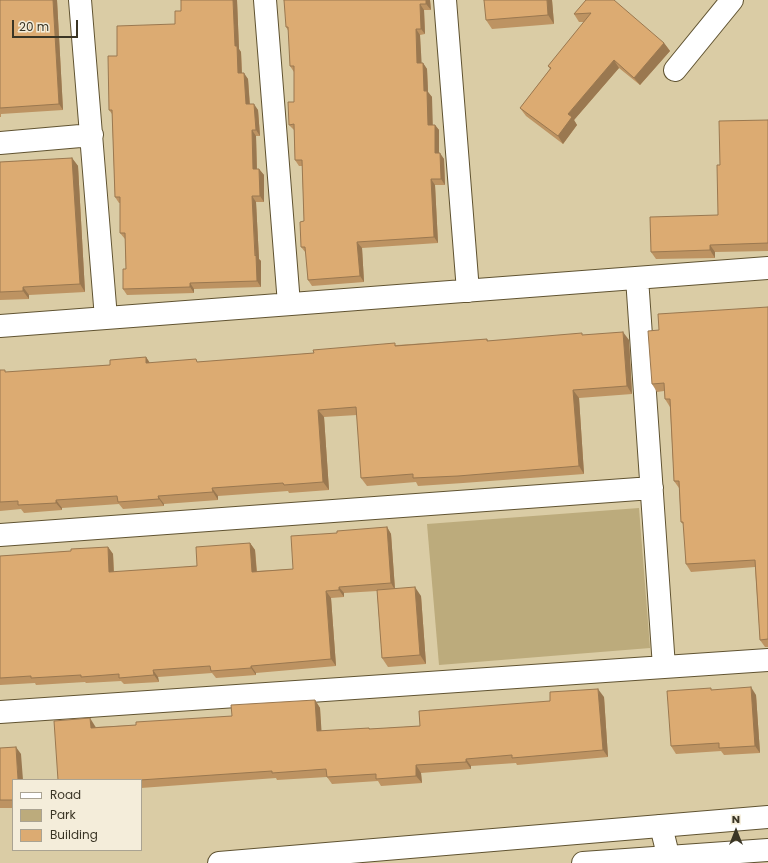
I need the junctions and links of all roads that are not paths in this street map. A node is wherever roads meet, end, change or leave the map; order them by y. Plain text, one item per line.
1 (80, 0) edge
2 (265, 0) edge
3 (445, 0) edge
4 (732, 0) edge
5 (675, 70) dead end
6 (92, 135) junction
7 (0, 143) edge
8 (768, 268) edge
9 (637, 278) junction
10 (468, 291) junction
11 (289, 304) junction
12 (106, 318) junction
13 (0, 326) edge
14 (652, 488) junction
15 (0, 535) edge
16 (768, 660) edge
17 (664, 667) junction
18 (0, 712) edge
19 (768, 817) edge
20 (661, 826) junction
21 (768, 850) edge
22 (670, 860) edge
23 (219, 863) edge
24 (583, 863) edge

1 - 6 street
2 - 11 street
3 - 10 street
4 - 5 street
6 - 7 street
6 - 12 street
8 - 9 street
9 - 10 street
9 - 14 street
10 - 11 street
11 - 12 street
12 - 13 street
14 - 15 street
14 - 17 street
16 - 17 street
17 - 18 street
19 - 20 street
20 - 22 street
20 - 23 street
21 - 22 street
22 - 24 street

